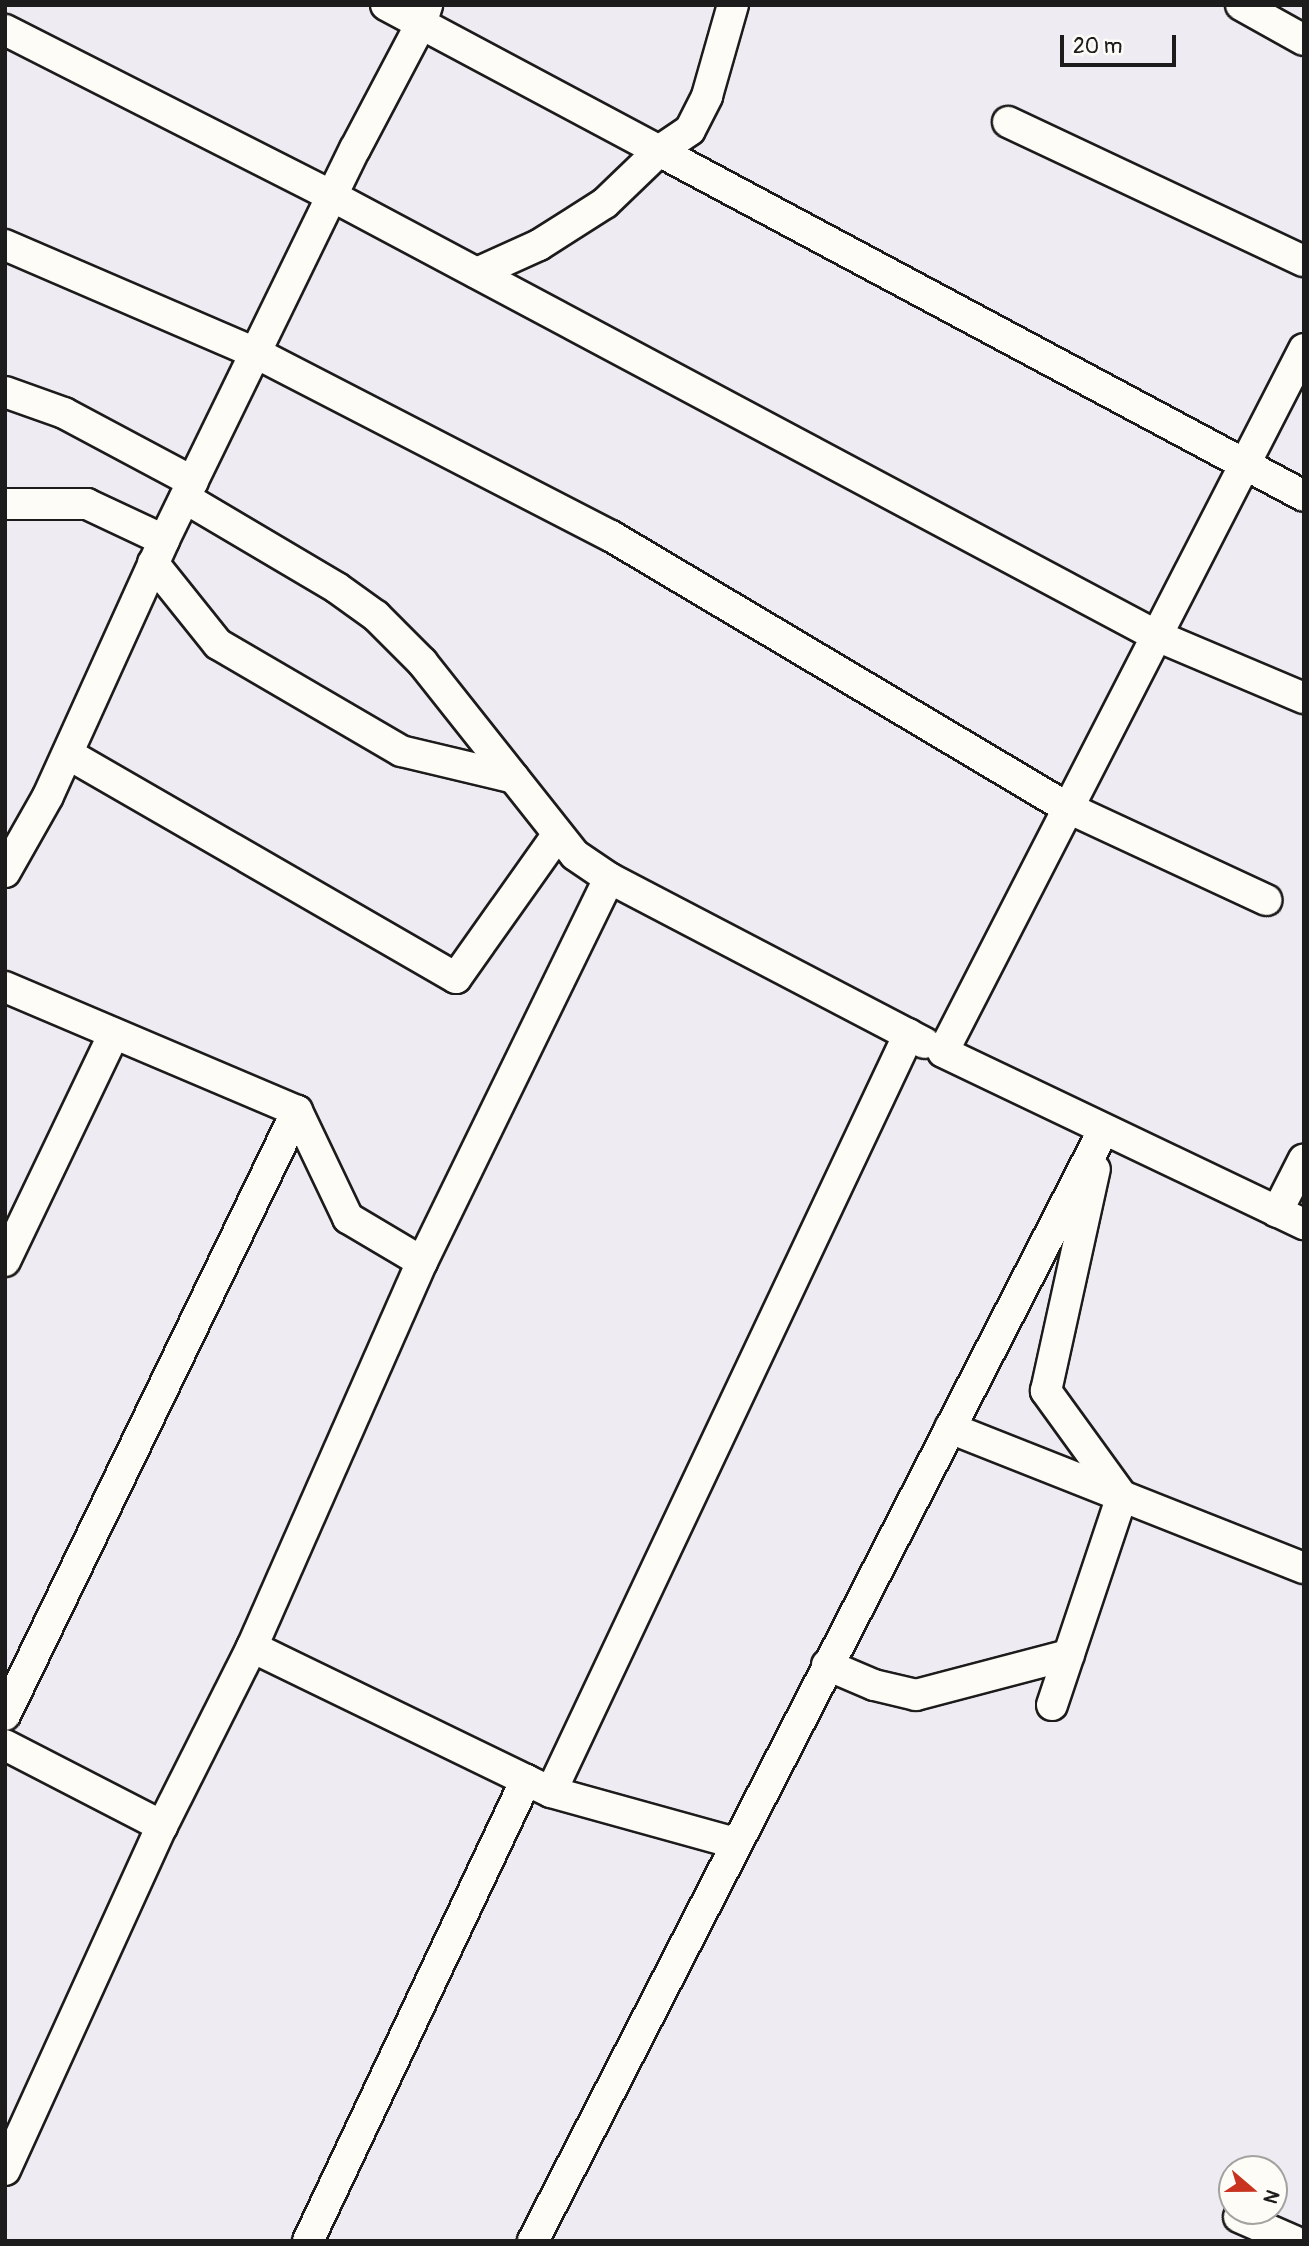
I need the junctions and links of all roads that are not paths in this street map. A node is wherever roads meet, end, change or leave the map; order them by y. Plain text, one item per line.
1 (386, 5) edge
2 (733, 5) edge
3 (1241, 5) edge
4 (424, 15) edge
5 (5, 30) edge
6 (1304, 40) edge
7 (1008, 122) dead end
8 (659, 151) junction
9 (332, 196) junction
10 (5, 245) edge
11 (1304, 261) edge
12 (477, 273) junction
13 (1304, 349) edge
14 (256, 354) junction
15 (5, 392) edge
16 (1243, 466) junction
17 (189, 490) junction
18 (1304, 496) edge
19 (5, 504) edge
20 (158, 552) junction
21 (1157, 635) junction
22 (1304, 698) edge
23 (68, 754) junction
24 (514, 778) junction
25 (1066, 807) junction
26 (558, 834) junction
27 (5, 872) edge
28 (609, 878) junction
29 (1266, 900) dead end
30 (5, 987) edge
31 (114, 1034) junction
32 (909, 1034) junction
33 (943, 1052) junction
34 (297, 1111) junction
35 (1103, 1131) junction
36 (1304, 1159) edge
37 (1277, 1212) junction
38 (1304, 1224) edge
39 (5, 1261) edge
40 (422, 1262) junction
41 (950, 1428) junction
42 (1122, 1496) junction
43 (1304, 1568) edge
44 (252, 1647) junction
45 (1069, 1655) junction
46 (827, 1665) junction
47 (1052, 1705) dead end
48 (5, 1715) edge
49 (5, 1745) edge
50 (538, 1786) junction
51 (162, 1826) junction
52 (736, 1843) junction
53 (5, 2170) edge
54 (1257, 2225) edge
55 (308, 2241) edge
56 (533, 2241) edge
57 (1294, 2241) edge

1 - 4 street
2 - 8 street
3 - 6 street
4 - 8 street
4 - 9 street
5 - 9 street
7 - 11 street
8 - 12 street
8 - 16 street
9 - 12 street
9 - 14 street
10 - 14 street
12 - 21 street
13 - 16 street
14 - 17 street
14 - 25 street
15 - 17 street
16 - 18 street
16 - 21 street
17 - 20 street
17 - 24 street
19 - 20 street
20 - 23 street
20 - 24 street
21 - 22 street
21 - 25 street
23 - 26 street
23 - 27 street
24 - 26 street
25 - 29 street
25 - 33 street
26 - 28 street
28 - 32 street
28 - 40 street
30 - 31 street
31 - 34 street
31 - 39 street
32 - 33 street
32 - 50 street
33 - 35 street
34 - 40 street
34 - 48 street
35 - 37 street
35 - 41 street
35 - 42 street
36 - 37 street
37 - 38 street
40 - 44 street
41 - 42 street
41 - 46 street
42 - 43 street
42 - 45 street
44 - 50 street
44 - 51 street
45 - 46 street
45 - 47 street
46 - 52 street
49 - 51 street
50 - 52 street
50 - 55 street
51 - 53 street
52 - 56 street
54 - 57 street

